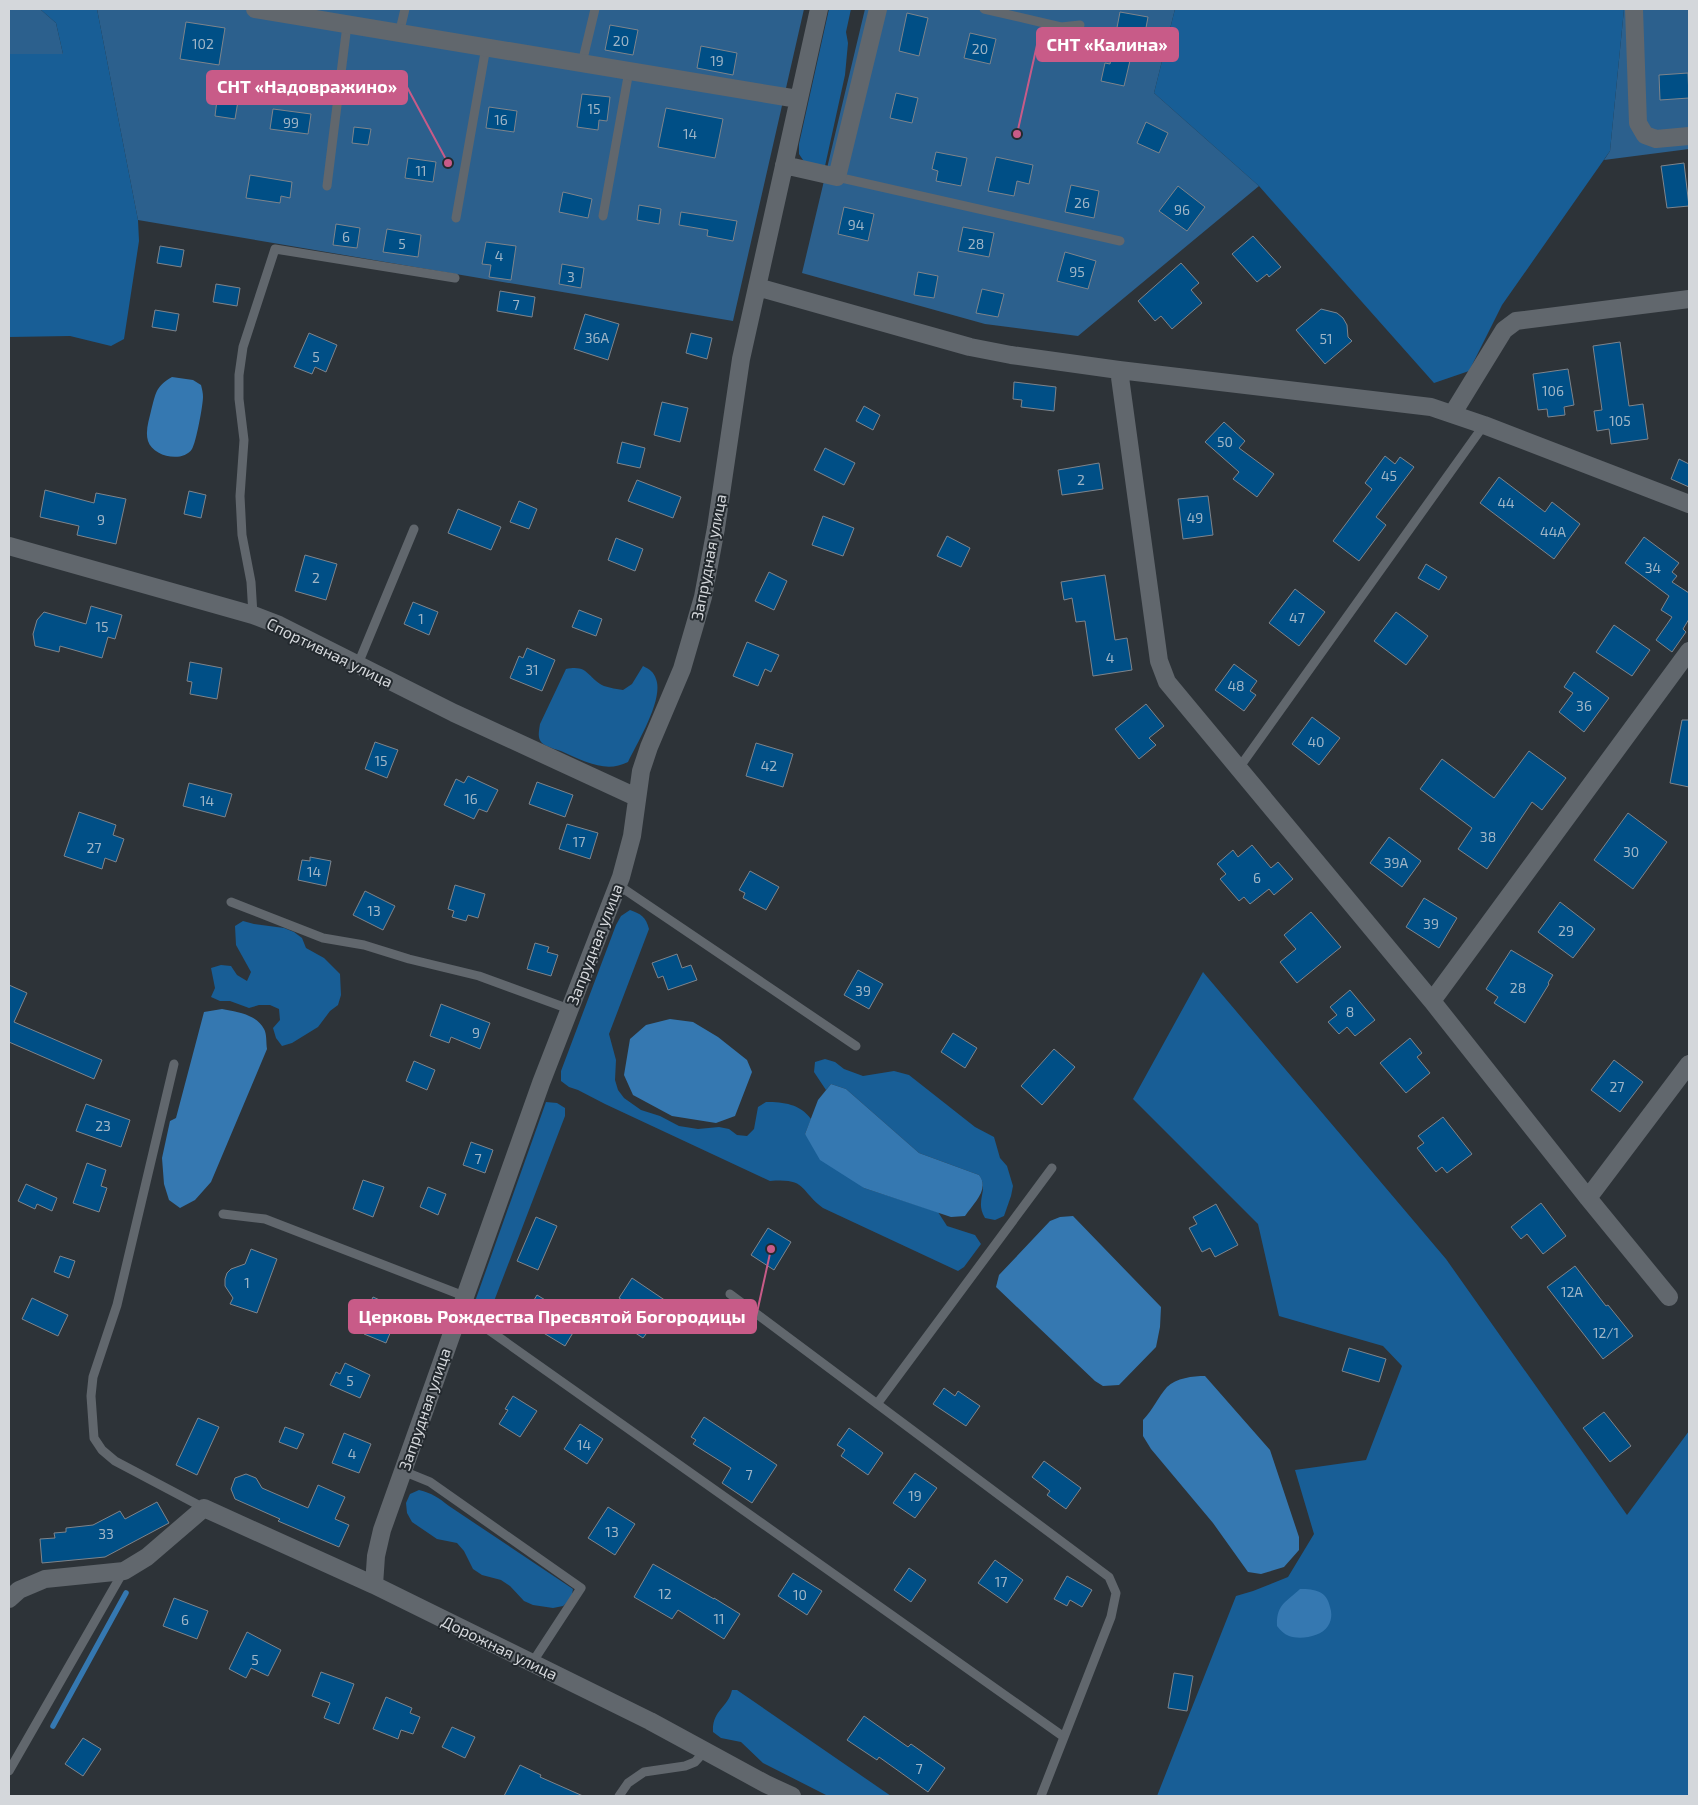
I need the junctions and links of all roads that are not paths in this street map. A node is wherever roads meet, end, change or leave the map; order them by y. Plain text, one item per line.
1 (255, 9) edge
2 (405, 9) edge
3 (595, 9) edge
4 (819, 9) edge
5 (878, 9) edge
6 (984, 9) edge
7 (1634, 9) edge
8 (347, 24) junction
9 (1080, 25) dead end
10 (399, 34) junction
11 (486, 47) junction
12 (582, 63) junction
13 (629, 71) junction
14 (798, 99) junction
15 (1689, 136) edge
16 (784, 164) junction
17 (837, 177) junction
18 (327, 186) dead end
19 (603, 216) dead end
20 (456, 218) dead end
21 (1120, 241) dead end
22 (455, 278) dead end
23 (757, 288) junction
24 (1689, 299) edge
25 (1119, 370) junction
26 (1453, 413) junction
27 (1484, 425) junction
28 (1689, 504) edge
29 (414, 529) dead end
30 (9, 546) edge
31 (253, 615) junction
32 (1689, 651) edge
33 (358, 664) junction
34 (1239, 768) junction
35 (636, 797) junction
36 (618, 885) junction
37 (230, 902) dead end
38 (1432, 1001) junction
39 (569, 1008) junction
40 (856, 1046) dead end
41 (174, 1064) dead end
42 (1689, 1064) edge
43 (1052, 1168) dead end
44 (1588, 1198) junction
45 (223, 1214) dead end
46 (730, 1294) dead end
47 (1669, 1297) dead end
48 (462, 1302) junction
49 (877, 1404) junction
50 (402, 1471) junction
51 (204, 1508) junction
52 (124, 1571) junction
53 (374, 1585) junction
54 (9, 1599) edge
55 (532, 1663) junction
56 (1064, 1737) junction
57 (705, 1751) junction
58 (9, 1771) edge
59 (762, 1790) edge
60 (619, 1796) edge
61 (792, 1796) edge
62 (1042, 1796) edge

1 - 8 street
2 - 10 lane
3 - 12 lane
4 - 14 street, Запрудная улица
5 - 17 street
6 - 9 lane
7 - 15 street
8 - 10 street
8 - 18 lane
10 - 11 street
11 - 12 street
11 - 20 lane
12 - 13 street
13 - 14 street
13 - 19 lane
14 - 16 street, Запрудная улица
16 - 17 street
16 - 23 street, Запрудная улица
17 - 21 lane
22 - 31 lane
23 - 25 street
23 - 35 street, Запрудная улица
24 - 26 street
25 - 26 street
25 - 34 street
26 - 27 street
27 - 28 street
27 - 34 lane
29 - 33 lane
30 - 31 street, Спортивная улица
31 - 33 street, Спортивная улица
32 - 38 street
33 - 35 street, Спортивная улица
34 - 38 street
35 - 36 street, Запрудная улица
36 - 39 street, Запрудная улица
36 - 40 lane
37 - 39 lane
38 - 44 street
39 - 48 street, Запрудная улица
41 - 51 lane
42 - 44 street
43 - 49 lane
44 - 47 street
45 - 48 lane
46 - 49 lane
48 - 50 street, Запрудная улица
48 - 56 lane
49 - 56 lane
50 - 53 street, Запрудная улица
50 - 55 lane
51 - 52 street
51 - 53 street, Дорожная улица
52 - 54 street
52 - 58 lane
53 - 55 street, Дорожная улица
55 - 57 street, Дорожная улица
56 - 62 lane
57 - 59 street, Дорожная улица
57 - 60 lane
59 - 61 street, Дорожная улица

